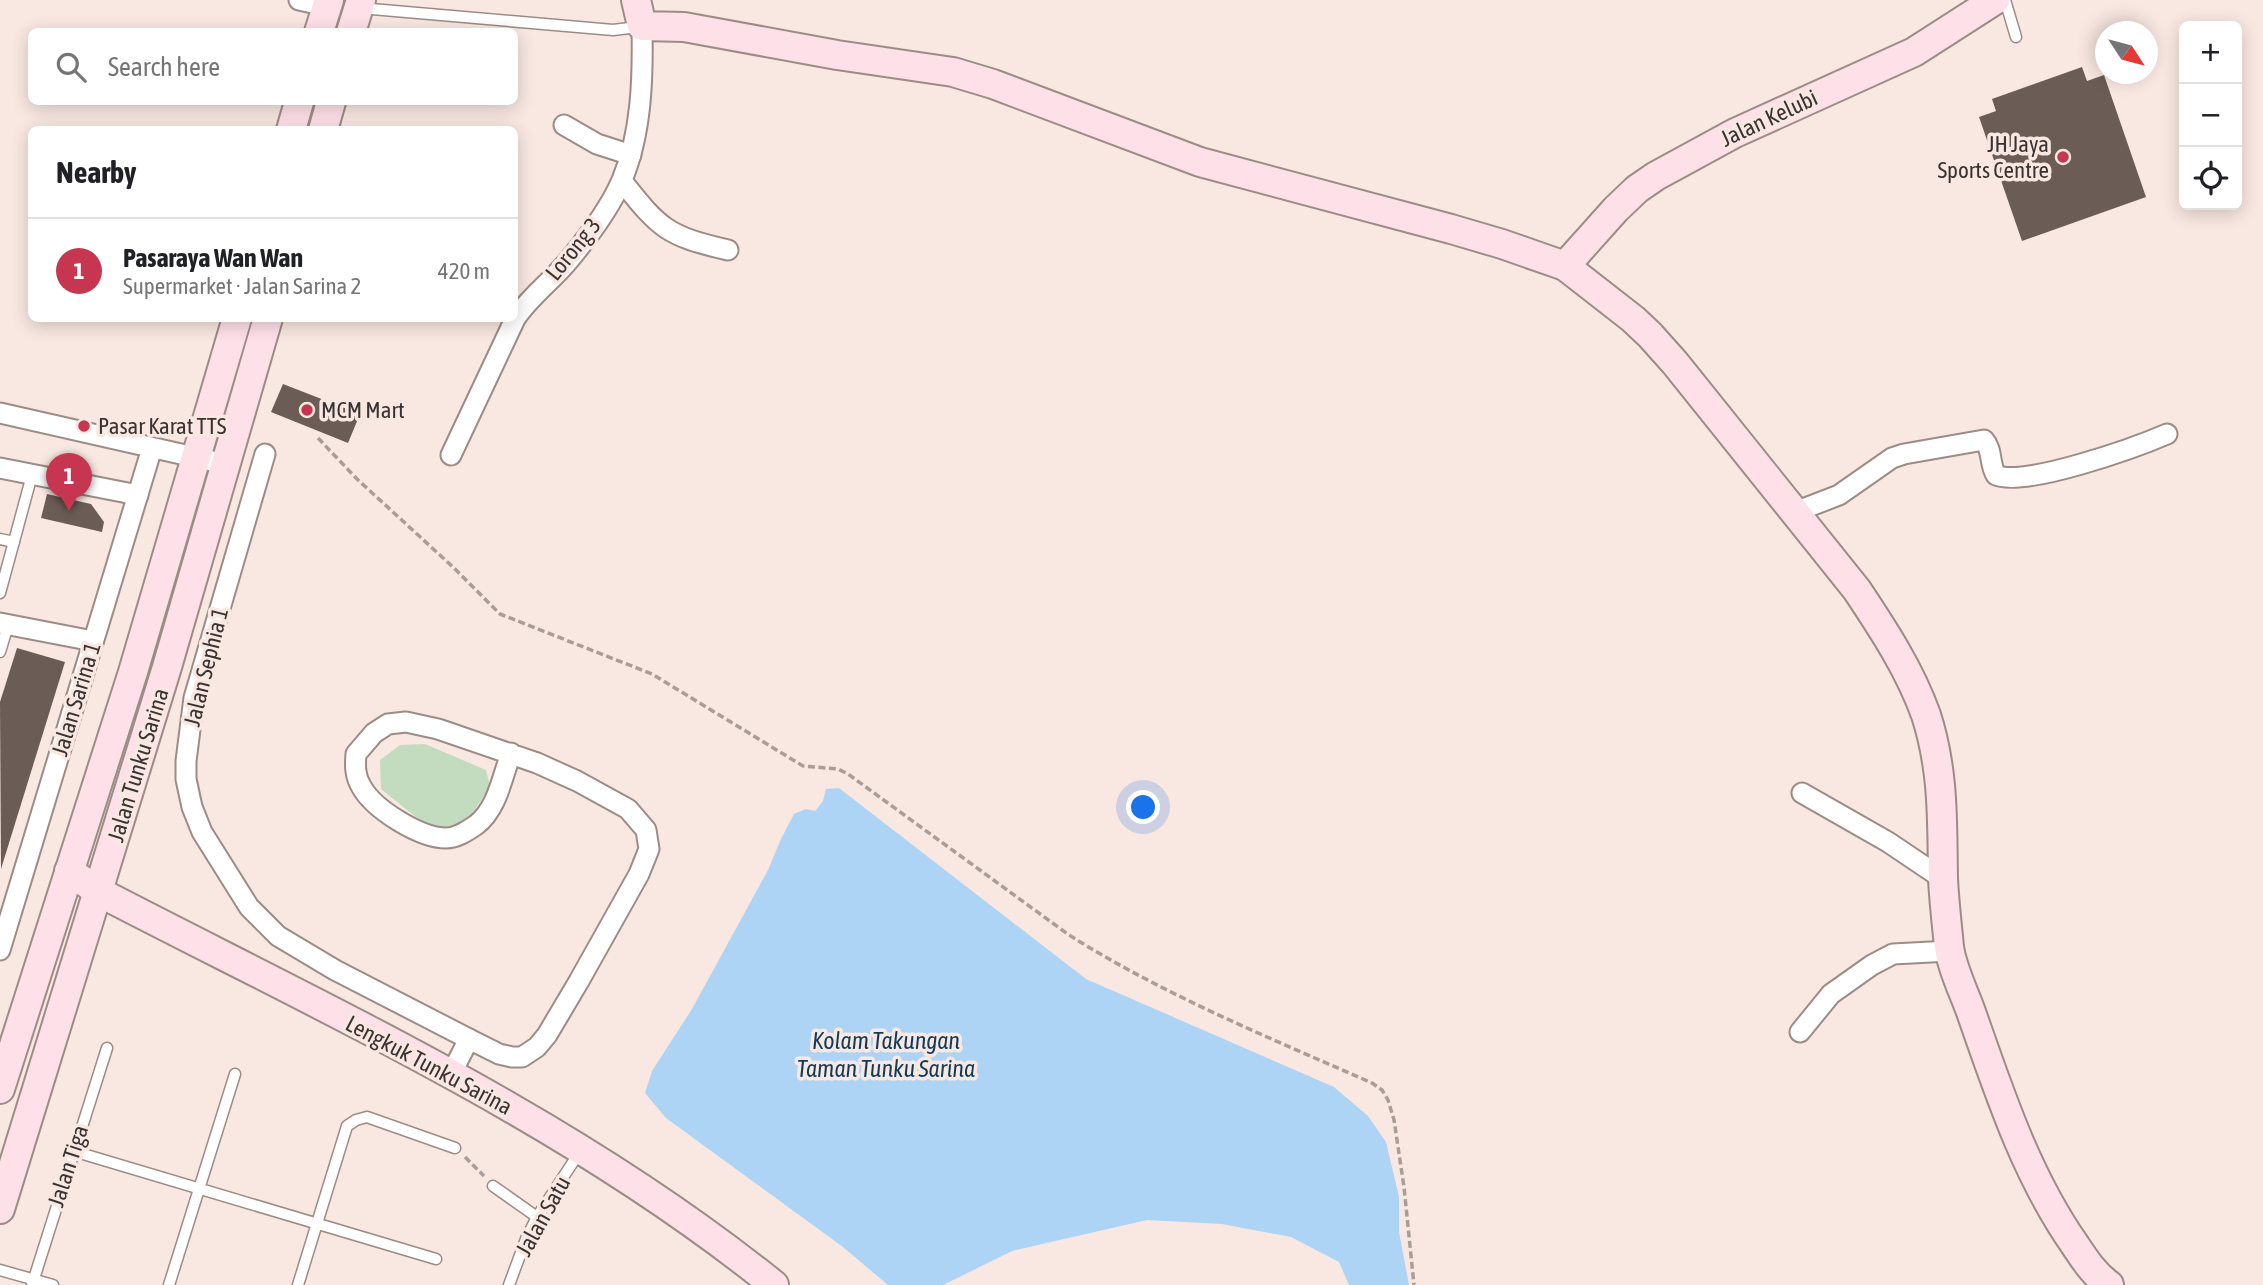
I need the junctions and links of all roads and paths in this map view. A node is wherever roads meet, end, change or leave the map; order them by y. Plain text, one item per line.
1 (1995, 0) edge
2 (2006, 0) edge
3 (357, 13) edge
4 (639, 13) edge
5 (510, 27) edge
6 (2015, 37) dead end
7 (298, 105) edge
8 (330, 105) edge
9 (564, 125) dead end
10 (292, 126) edge
11 (324, 126) edge
12 (631, 155) junction
13 (622, 181) junction
14 (728, 250) dead end
15 (1565, 266) junction
16 (518, 314) edge
17 (236, 322) edge
18 (267, 322) edge
19 (514, 322) edge
20 (0, 412) edge
21 (2167, 434) dead end
22 (318, 438) dead end
23 (152, 448) junction
24 (265, 454) dead end
25 (452, 455) dead end
26 (196, 458) junction
27 (225, 464) junction
28 (0, 468) edge
29 (32, 475) junction
30 (138, 495) junction
31 (1795, 512) junction
32 (0, 539) edge
33 (14, 542) junction
34 (0, 593) edge
35 (4, 624) edge
36 (93, 641) junction
37 (0, 652) edge
38 (511, 754) junction
39 (1801, 793) dead end
40 (69, 871) junction
41 (1943, 878) junction
42 (99, 892) junction
43 (0, 950) edge
44 (1950, 951) junction
45 (1800, 1032) dead end
46 (469, 1039) junction
47 (107, 1048) dead end
48 (235, 1074) dead end
49 (451, 1074) junction
50 (0, 1089) edge
51 (454, 1148) joint
52 (581, 1150) junction
53 (74, 1151) junction
54 (493, 1186) joint
55 (199, 1188) junction
56 (0, 1209) edge
57 (537, 1217) junction
58 (317, 1225) junction
59 (436, 1259) dead end
60 (0, 1270) edge
61 (33, 1282) edge
62 (53, 1285) edge
63 (169, 1285) edge
64 (298, 1285) edge
65 (509, 1285) edge
66 (774, 1285) edge
67 (1414, 1285) edge
68 (2109, 1285) edge

1 - 15 street, Jalan Kelubi
2 - 6 lane
3 - 5 lane
4 - 5 lane
4 - 12 street, Lorong 3
4 - 15 street
7 - 10 street
8 - 11 street
9 - 12 street
12 - 13 street, Lorong 3
13 - 14 street
13 - 16 street, Lorong 3
15 - 31 street
17 - 26 street, Jalan Tunku Sarina
18 - 27 street, Jalan Tunku Sarina
19 - 25 street, Lorong 3
20 - 23 street
21 - 31 street
22 - 67 path
23 - 26 street
23 - 30 street, Jalan Sarina 1
24 - 46 street, Jalan Sephia 1
26 - 27 street
26 - 40 street, Jalan Tunku Sarina
27 - 42 street, Jalan Tunku Sarina
28 - 29 street
29 - 30 street
29 - 33 lane
30 - 36 street, Jalan Sarina 1
31 - 41 street
32 - 33 lane
33 - 34 lane
35 - 36 street
35 - 37 lane
36 - 43 street, Jalan Sarina 1
38 - 38 street, Jalan Sephia 1
38 - 46 street, Jalan Sephia 1
39 - 41 street
40 - 42 street, Lengkuk Tunku Sarina
40 - 50 street, Jalan Tunku Sarina
41 - 44 street
42 - 49 street, Lengkuk Tunku Sarina
42 - 56 street, Jalan Tunku Sarina
44 - 45 street
44 - 68 street
46 - 49 street
47 - 53 lane, Jalan Tiga
48 - 55 lane
49 - 52 street, Lengkuk Tunku Sarina
51 - 54 path
51 - 58 lane
52 - 57 lane, Jalan Satu
52 - 66 street, Lengkuk Tunku Sarina
53 - 55 lane
53 - 61 lane, Jalan Tiga
54 - 57 lane
55 - 58 lane
55 - 63 lane
57 - 65 lane, Jalan Satu
58 - 59 lane
58 - 64 lane
60 - 61 lane
61 - 62 lane

